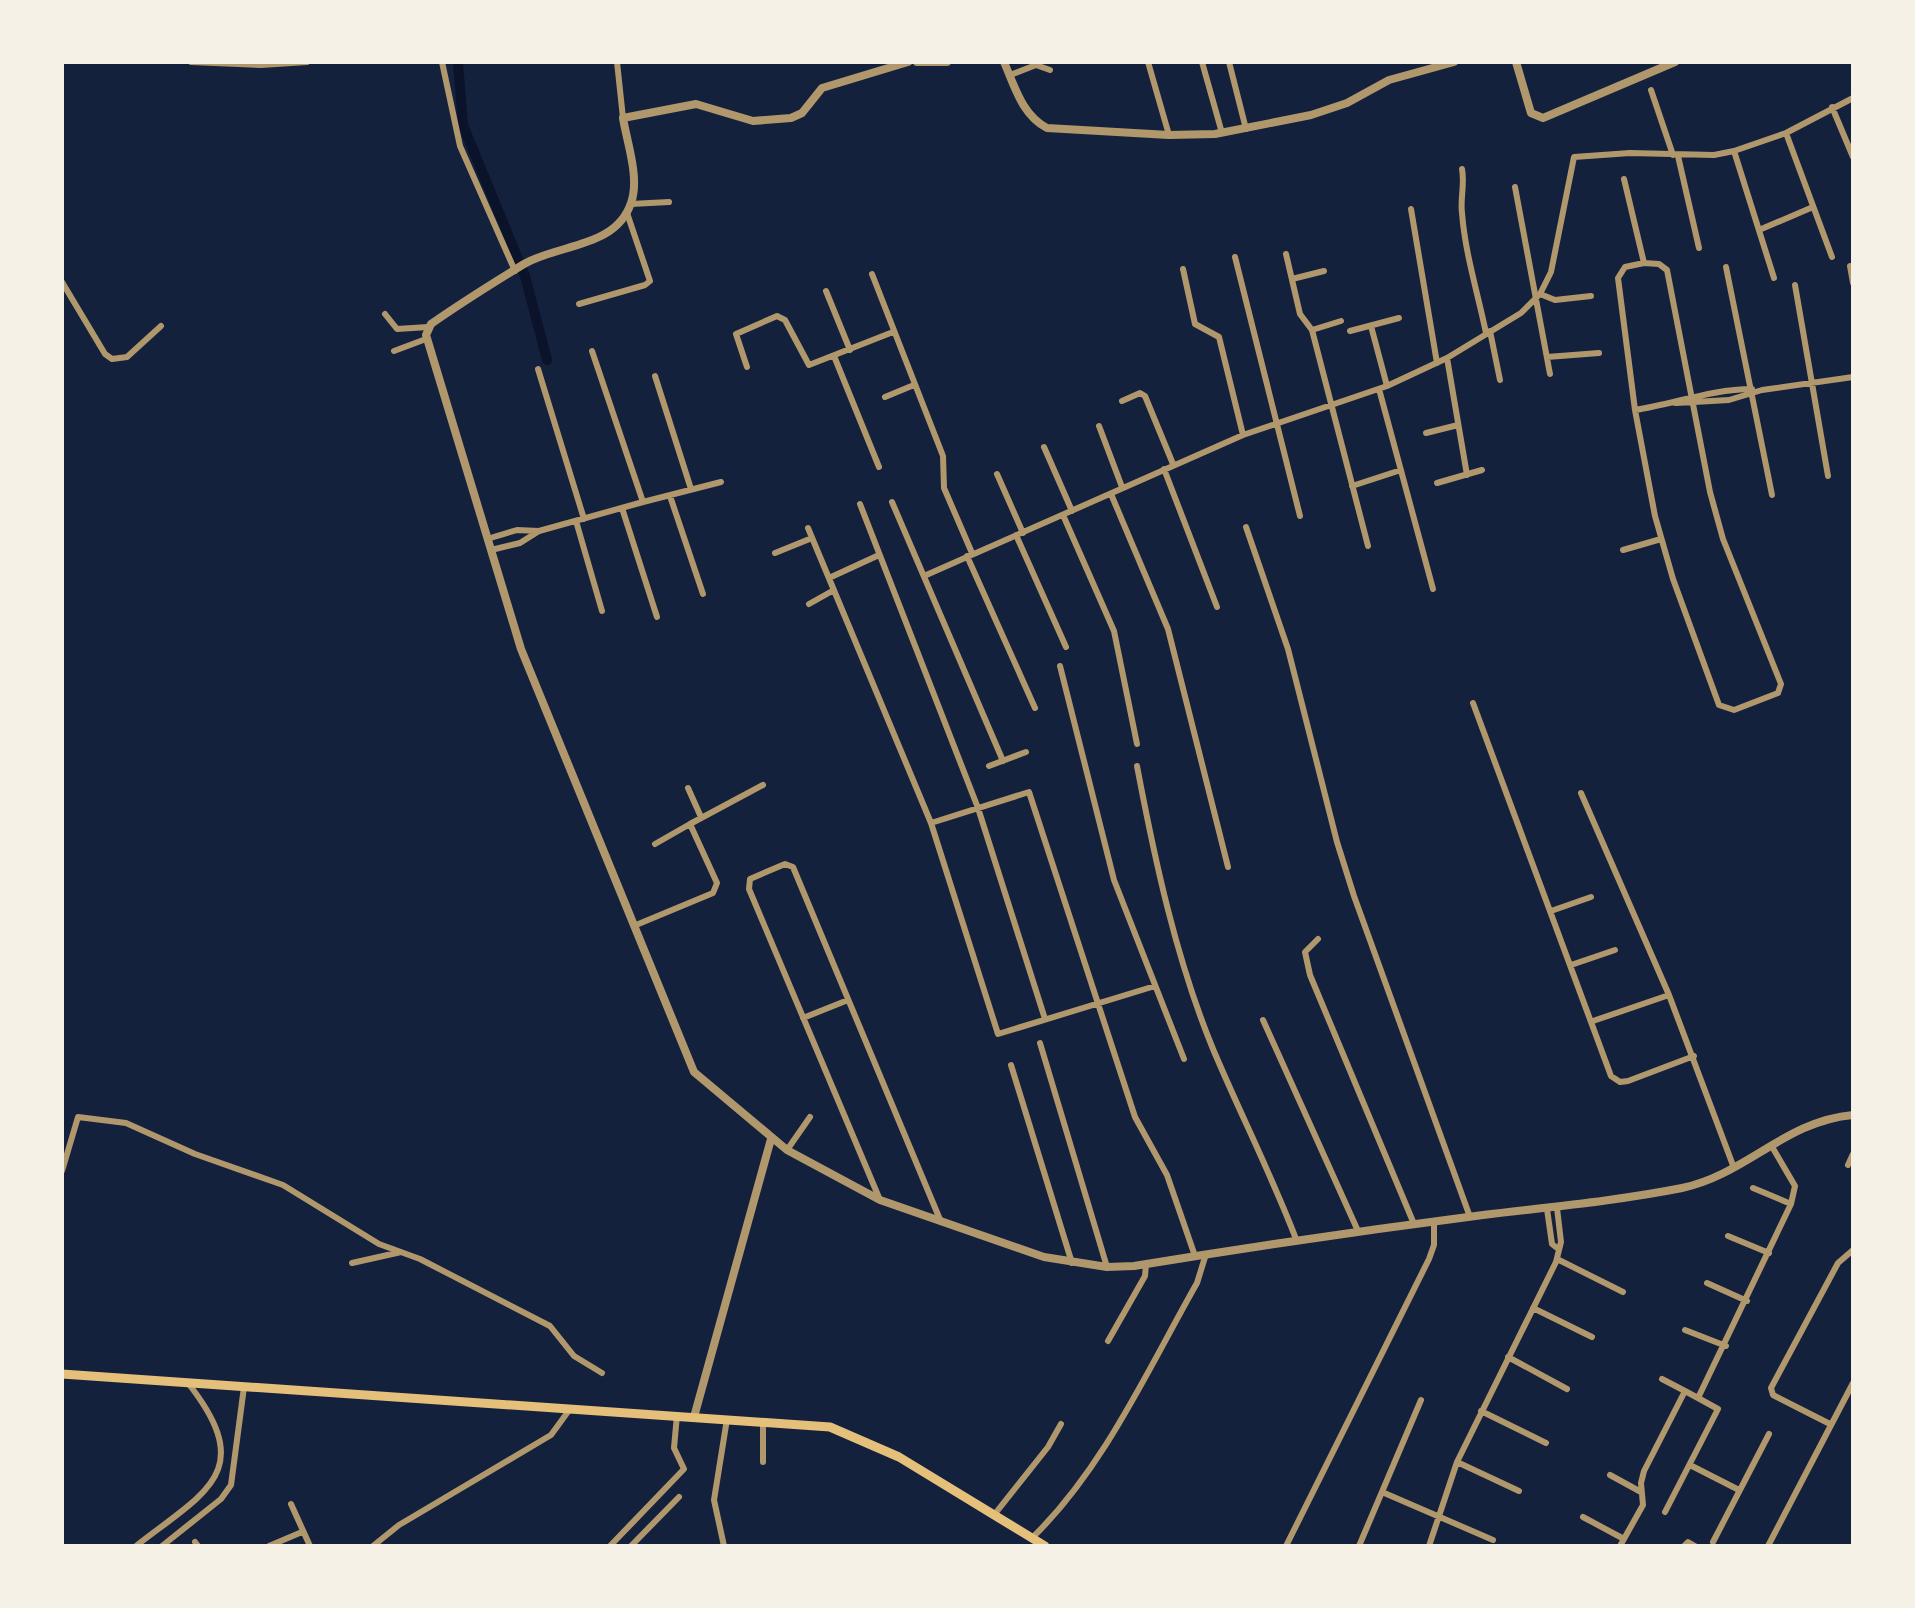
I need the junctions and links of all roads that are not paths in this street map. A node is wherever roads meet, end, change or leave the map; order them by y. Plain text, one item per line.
1 (191, 62) edge
2 (307, 62) edge
3 (442, 62) edge
4 (617, 62) edge
5 (908, 62) edge
6 (917, 62) edge
7 (947, 62) edge
8 (1004, 62) edge
9 (1148, 62) edge
10 (1202, 62) edge
11 (1229, 62) edge
12 (1454, 62) edge
13 (1516, 62) edge
14 (1675, 62) edge
15 (1659, 65) edge
16 (1050, 70) dead end
17 (1010, 75) junction
18 (1651, 90) dead end
19 (1853, 98) edge
20 (1832, 107) junction
21 (623, 118) junction
22 (1246, 129) junction
23 (1222, 133) junction
24 (1786, 133) junction
25 (1169, 135) junction
26 (1734, 151) junction
27 (1676, 155) junction
28 (1853, 157) edge
29 (1462, 169) dead end
30 (1624, 179) dead end
31 (1515, 187) dead end
32 (669, 202) dead end
33 (1813, 207) junction
34 (629, 208) junction
35 (1411, 209) dead end
36 (1759, 230) junction
37 (1699, 248) dead end
38 (1286, 254) dead end
39 (1235, 257) dead end
40 (1832, 257) dead end
41 (1644, 263) junction
42 (1850, 266) dead end
43 (1726, 267) dead end
44 (518, 269) junction
45 (1183, 269) dead end
46 (1324, 271) dead end
47 (872, 274) dead end
48 (1774, 278) dead end
49 (1292, 279) junction
50 (62, 282) edge
51 (1853, 283) edge
52 (1795, 285) dead end
53 (826, 291) dead end
54 (1538, 296) junction
55 (1591, 296) dead end
56 (579, 304) dead end
57 (385, 314) dead end
58 (1399, 318) dead end
59 (1341, 321) dead end
60 (161, 326) dead end
61 (1371, 326) junction
62 (428, 327) junction
63 (1312, 330) junction
64 (1350, 331) dead end
65 (893, 332) junction
66 (1488, 332) junction
67 (426, 339) junction
68 (850, 350) junction
69 (394, 351) dead end
70 (592, 351) dead end
71 (1599, 353) dead end
72 (834, 356) junction
73 (1547, 357) junction
74 (1447, 358) junction
75 (1437, 363) junction
76 (747, 367) dead end
77 (538, 369) dead end
78 (1550, 374) dead end
79 (655, 376) dead end
80 (1853, 377) edge
81 (1500, 380) dead end
82 (1810, 382) junction
83 (914, 385) junction
84 (1383, 387) junction
85 (1751, 392) junction
86 (885, 397) dead end
87 (1691, 397) junction
88 (1122, 401) dead end
89 (1676, 403) junction
90 (1693, 405) junction
91 (1331, 406) junction
92 (1635, 410) junction
93 (1276, 423) junction
94 (1458, 425) junction
95 (1099, 426) dead end
96 (1426, 433) dead end
97 (1243, 435) junction
98 (1044, 447) dead end
99 (1173, 464) junction
100 (879, 467) dead end
101 (1164, 469) junction
102 (1401, 470) junction
103 (1482, 470) dead end
104 (997, 474) dead end
105 (1467, 475) junction
106 (1828, 476) dead end
107 (721, 482) dead end
108 (1437, 483) dead end
109 (1352, 486) junction
110 (1122, 487) junction
111 (691, 489) junction
112 (1111, 494) junction
113 (1772, 495) dead end
114 (670, 496) junction
115 (643, 502) junction
116 (892, 502) dead end
117 (860, 504) dead end
118 (622, 508) junction
119 (1072, 511) junction
120 (1063, 515) junction
121 (1300, 516) dead end
122 (584, 519) junction
123 (576, 521) junction
124 (1246, 527) dead end
125 (808, 528) dead end
126 (539, 531) junction
127 (1019, 534) junction
128 (812, 538) junction
129 (487, 539) junction
130 (1661, 539) junction
131 (1368, 546) dead end
132 (491, 550) junction
133 (1623, 550) dead end
134 (775, 553) dead end
135 (969, 554) junction
136 (879, 555) junction
137 (924, 576) junction
138 (829, 578) junction
139 (1433, 589) dead end
140 (834, 590) junction
141 (703, 594) dead end
142 (809, 604) dead end
143 (1217, 607) dead end
144 (602, 611) dead end
145 (657, 617) dead end
146 (1066, 647) dead end
147 (1060, 666) dead end
148 (1473, 703) dead end
149 (1035, 708) dead end
150 (1137, 744) dead end
151 (1026, 752) dead end
152 (1003, 761) junction
153 (989, 766) dead end
154 (1137, 766) dead end
155 (763, 785) dead end
156 (688, 788) dead end
157 (1581, 793) dead end
158 (978, 808) junction
159 (701, 817) junction
160 (931, 823) junction
161 (690, 824) junction
162 (655, 844) dead end
163 (1228, 867) dead end
164 (1591, 897) dead end
165 (1551, 911) junction
166 (636, 925) junction
167 (1318, 939) dead end
168 (1615, 950) dead end
169 (1571, 965) junction
170 (1155, 986) junction
171 (1669, 995) junction
172 (848, 1000) junction
173 (1098, 1003) junction
174 (803, 1018) junction
175 (1045, 1019) junction
176 (1263, 1020) dead end
177 (1593, 1021) junction
178 (1040, 1043) dead end
179 (1694, 1056) junction
180 (1184, 1059) dead end
181 (1011, 1065) dead end
182 (1853, 1115) edge
183 (810, 1117) dead end
184 (771, 1139) junction
185 (1771, 1145) junction
186 (787, 1150) junction
187 (1853, 1154) edge
188 (1848, 1165) dead end
189 (1734, 1168) junction
190 (62, 1171) edge
191 (1753, 1188) dead end
192 (880, 1200) junction
193 (1791, 1204) junction
194 (1557, 1208) junction
195 (1547, 1209) junction
196 (1470, 1217) junction
197 (941, 1222) junction
198 (1434, 1222) junction
199 (1414, 1225) junction
200 (1358, 1231) junction
201 (1728, 1236) dead end
202 (1296, 1239) junction
203 (1557, 1248) junction
204 (1853, 1250) edge
205 (401, 1252) junction
206 (1769, 1253) junction
207 (1206, 1254) junction
208 (1195, 1256) junction
209 (1557, 1259) junction
210 (352, 1263) dead end
211 (1072, 1263) junction
212 (1146, 1264) junction
213 (1107, 1267) junction
214 (1707, 1283) dead end
215 (1623, 1292) dead end
216 (1747, 1301) junction
217 (1533, 1308) junction
218 (1685, 1330) dead end
219 (1592, 1337) dead end
220 (1108, 1341) dead end
221 (1726, 1346) junction
222 (1508, 1357) junction
223 (602, 1373) dead end
224 (62, 1374) edge
225 (1662, 1379) dead end
226 (188, 1383) junction
227 (1853, 1383) edge
228 (244, 1387) junction
229 (1567, 1389) dead end
230 (1685, 1391) junction
231 (1698, 1398) junction
232 (1421, 1400) dead end
233 (570, 1409) junction
234 (1481, 1411) junction
235 (677, 1415) junction
236 (694, 1417) junction
237 (727, 1419) junction
238 (763, 1422) junction
239 (1061, 1424) dead end
240 (1830, 1424) junction
241 (1769, 1434) dead end
242 (220, 1443) junction
243 (1546, 1443) dead end
244 (236, 1444) junction
245 (763, 1462) dead end
246 (1457, 1462) junction
247 (1690, 1465) junction
248 (1610, 1475) dead end
249 (1739, 1490) junction
250 (1519, 1491) dead end
251 (1382, 1492) junction
252 (1641, 1492) junction
253 (679, 1497) dead end
254 (291, 1504) dead end
255 (1665, 1512) dead end
256 (178, 1513) junction
257 (994, 1515) junction
258 (1439, 1516) junction
259 (1583, 1517) dead end
260 (187, 1527) junction
261 (302, 1532) junction
262 (1032, 1538) junction
263 (1493, 1540) dead end
264 (1622, 1542) edge
265 (1713, 1542) dead end
266 (136, 1546) edge
267 (162, 1546) edge
268 (269, 1546) edge
269 (310, 1546) edge
270 (373, 1546) edge
271 (610, 1546) edge
272 (631, 1546) edge
273 (724, 1546) edge
274 (1045, 1546) edge
275 (1286, 1546) edge
276 (1359, 1546) edge
277 (1429, 1546) edge
278 (1684, 1546) edge
279 (1695, 1546) edge
280 (1768, 1546) edge

1 - 2 street
3 - 44 street
4 - 21 street
5 - 21 street
6 - 7 street
8 - 17 street
9 - 25 street
10 - 23 street
11 - 22 street
12 - 22 street
13 - 15 street
14 - 15 street
16 - 17 street
17 - 25 street
18 - 27 street
19 - 20 street
20 - 24 street
20 - 28 street
21 - 34 street
22 - 23 street
23 - 25 street
24 - 26 street
24 - 33 street
26 - 27 street
26 - 36 street
27 - 37 street
27 - 54 street
29 - 66 street
30 - 41 street
31 - 54 street
32 - 34 street
33 - 36 street
33 - 40 street
34 - 44 street
34 - 56 street
35 - 75 street
36 - 48 street
38 - 49 street
39 - 93 street
41 - 87 street
41 - 92 street
42 - 51 street
43 - 85 street
44 - 62 street
45 - 97 street
46 - 49 street
47 - 65 street
49 - 63 street
50 - 60 street
52 - 82 street
53 - 68 street
54 - 55 street
54 - 66 street
54 - 73 street
57 - 62 street
58 - 61 street
59 - 63 street
61 - 64 street
61 - 84 street
62 - 67 street
63 - 91 street
65 - 68 street
65 - 83 street
66 - 74 street
66 - 81 street
67 - 69 street
67 - 129 street
68 - 72 street
70 - 115 street
71 - 73 street
72 - 76 street
72 - 100 street
73 - 78 street
74 - 75 street
74 - 94 street
75 - 84 street
77 - 122 street
79 - 111 street
80 - 82 street
82 - 85 street
82 - 106 street
83 - 86 street
83 - 135 street
84 - 91 street
84 - 102 street
85 - 87 street
85 - 90 street
85 - 113 street
87 - 89 street
87 - 90 street
88 - 99 street
89 - 90 street
89 - 92 street
90 - 130 street
91 - 93 street
91 - 109 street
92 - 130 street
93 - 97 street
93 - 121 street
94 - 96 street
94 - 105 street
95 - 110 street
97 - 99 street
98 - 119 street
99 - 101 street
101 - 110 street
101 - 143 street
102 - 109 street
102 - 139 street
103 - 105 street
104 - 127 street
105 - 108 street
107 - 111 street
109 - 131 street
110 - 112 street
111 - 114 street
112 - 119 street
112 - 163 street
114 - 115 street
114 - 141 street
115 - 118 street
116 - 137 street
117 - 136 street
118 - 122 street
118 - 145 street
119 - 120 street
120 - 127 street
120 - 150 street
122 - 123 street
123 - 126 street
123 - 144 street
124 - 196 street
125 - 128 street
126 - 129 street
126 - 132 street
127 - 135 street
127 - 146 street
128 - 134 street
128 - 138 street
129 - 132 street
130 - 133 street
132 - 166 street
135 - 137 street
135 - 149 street
136 - 138 street
136 - 158 street
137 - 152 street
138 - 140 street
140 - 142 street
140 - 160 street
147 - 170 street
148 - 165 street
151 - 152 street
152 - 153 street
154 - 202 street
155 - 159 street
156 - 159 street
157 - 171 street
158 - 160 street
158 - 173 street
158 - 175 street
159 - 161 street
160 - 175 street
161 - 162 street
161 - 166 street
164 - 165 street
165 - 169 street
166 - 184 street
167 - 199 street
168 - 169 street
169 - 177 street
170 - 173 street
170 - 180 street
171 - 177 street
171 - 179 street
172 - 174 street
172 - 174 street
172 - 197 street
173 - 175 street
173 - 208 street
174 - 192 street
176 - 200 street
177 - 179 street
178 - 213 street
179 - 189 street
181 - 211 street
182 - 185 street
183 - 186 street
184 - 186 street
184 - 236 street
185 - 189 street
185 - 193 street
186 - 192 street
187 - 188 street
189 - 194 street
190 - 205 street
191 - 193 street
192 - 197 street
193 - 206 street
194 - 195 street
194 - 203 street
195 - 196 street
195 - 203 street
196 - 198 street
197 - 211 street
198 - 199 street
198 - 275 street
199 - 200 street
200 - 202 street
201 - 206 street
202 - 207 street
203 - 209 street
204 - 240 street
205 - 210 street
205 - 223 street
206 - 216 street
207 - 208 street
207 - 262 street
208 - 212 street
209 - 215 street
209 - 217 street
211 - 213 street
212 - 213 street
212 - 220 street
214 - 216 street
216 - 221 street
217 - 219 street
217 - 222 street
218 - 221 street
221 - 231 street
222 - 229 street
222 - 234 street
224 - 226 main road
225 - 230 street
226 - 228 main road
226 - 242 street
227 - 240 street
228 - 233 main road
228 - 244 street
230 - 231 street
230 - 252 street
231 - 247 street
232 - 251 street
233 - 235 main road
233 - 270 street
234 - 243 street
234 - 246 street
235 - 236 main road
235 - 271 street
236 - 237 main road
237 - 238 main road
237 - 273 street
238 - 245 street
238 - 257 main road
239 - 257 street
240 - 280 street
241 - 249 street
242 - 244 street
242 - 256 street
244 - 260 street
246 - 250 street
246 - 258 street
247 - 249 street
247 - 255 street
248 - 252 street
249 - 265 street
251 - 258 street
251 - 276 street
252 - 264 street
253 - 272 street
254 - 261 street
256 - 260 street
256 - 266 street
257 - 262 main road
258 - 263 street
258 - 277 street
259 - 264 street
260 - 267 street
261 - 268 street
261 - 269 street
262 - 274 main road
278 - 279 street

